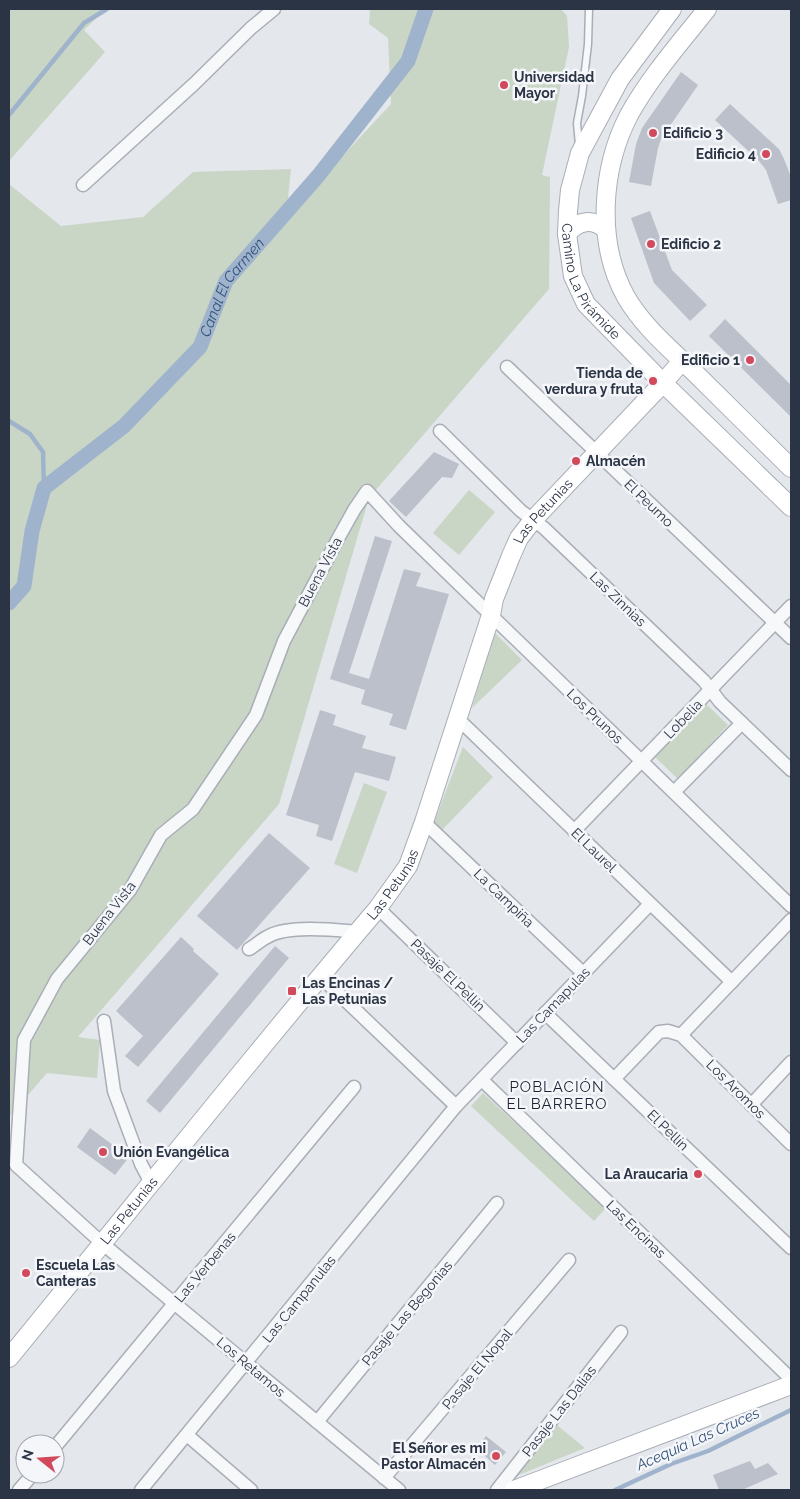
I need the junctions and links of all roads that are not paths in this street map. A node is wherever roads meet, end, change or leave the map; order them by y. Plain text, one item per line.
1 (274, 9) edge
2 (589, 9) edge
3 (672, 9) edge
4 (707, 9) edge
5 (580, 153) junction
6 (84, 185) dead end
7 (606, 230) junction
8 (567, 234) junction
9 (682, 361) junction
10 (507, 367) dead end
11 (663, 383) junction
12 (440, 431) dead end
13 (596, 452) junction
14 (791, 468) edge
15 (791, 507) edge
16 (534, 520) junction
17 (399, 526) joint
18 (791, 606) edge
19 (490, 615) junction
20 (775, 623) junction
21 (791, 638) edge
22 (711, 690) junction
23 (457, 718) junction
24 (742, 723) junction
25 (642, 761) junction
26 (791, 770) edge
27 (674, 792) junction
28 (424, 822) junction
29 (574, 831) junction
30 (650, 904) junction
31 (791, 906) edge
32 (378, 908) junction
33 (791, 920) edge
34 (358, 932) junction
35 (250, 949) dead end
36 (583, 973) junction
37 (321, 977) junction
38 (732, 982) junction
39 (545, 1013) junction
40 (104, 1021) dead end
41 (680, 1035) junction
42 (517, 1042) junction
43 (791, 1062) edge
44 (614, 1079) junction
45 (482, 1080) junction
46 (354, 1087) dead end
47 (751, 1105) junction
48 (456, 1106) junction
49 (791, 1144) edge
50 (12, 1164) edge
51 (150, 1183) junction
52 (497, 1203) dead end
53 (103, 1244) junction
54 (791, 1248) edge
55 (569, 1260) dead end
56 (175, 1303) junction
57 (621, 1332) dead end
58 (9, 1358) edge
59 (246, 1363) junction
60 (791, 1379) edge
61 (791, 1385) edge
62 (317, 1422) junction
63 (65, 1435) edge
64 (187, 1435) junction
65 (384, 1478) junction
66 (141, 1490) edge
67 (251, 1490) edge
68 (399, 1490) edge
69 (497, 1490) edge
70 (514, 1490) edge

1 - 6 street
2 - 5 lane
3 - 5 street, Camino La Pirámide
4 - 7 street, Camino La Pirámide
5 - 8 street, Camino La Pirámide
7 - 8 street
7 - 9 street, Camino La Pirámide
8 - 11 street, Camino La Pirámide
9 - 11 street, Las Petunias
9 - 14 street, Camino La Pirámide
10 - 13 street, El Peumo
11 - 13 street, Las Petunias
11 - 15 street, Camino La Pirámide
12 - 16 street, Las Zinnias
13 - 16 street, Las Petunias
13 - 20 street, El Peumo
16 - 19 street, Las Petunias
16 - 22 street, Las Zinnias
17 - 19 street, Los Prunos
17 - 50 street, Buena Vista
18 - 20 street, Lobelia
19 - 23 street, Las Petunias
19 - 25 street, Los Prunos
20 - 21 street, El Peumo
20 - 22 street, Lobelia
22 - 24 street, Las Zinnias
22 - 25 street, Lobelia
23 - 28 street, Las Petunias
23 - 29 street, El Laurel
24 - 26 street, Las Zinnias
24 - 27 street
25 - 27 street, Los Prunos
25 - 29 street, Lobelia
27 - 31 street, Los Prunos
28 - 32 street, Las Petunias
28 - 36 street, La Campiña
29 - 30 street, El Laurel
30 - 36 street, Las Camapulas
30 - 38 street, El Laurel
32 - 34 street, Las Petunias
32 - 42 street, Pasaje El Pellín
33 - 38 street
34 - 35 street
34 - 37 street, Las Petunias
36 - 39 street, Las Camapulas
37 - 48 street
37 - 51 street, Las Petunias
38 - 41 street
39 - 42 street, Las Camapulas
39 - 44 street, El Pellín
40 - 51 street
41 - 44 street
41 - 47 street, Los Aromos
42 - 45 street, Las Camapulas
43 - 47 street
44 - 54 street, El Pellín
45 - 48 street, Las Camapulas
45 - 60 street, Las Encinas
46 - 56 street, Las Verbenas
47 - 49 street, Los Aromos
48 - 59 street, Las Campanulas
50 - 53 street, Buena Vista
51 - 53 street, Las Petunias
52 - 62 street, Pasaje Las Begonias
53 - 56 street, Los Retamos
53 - 58 street, Las Petunias
55 - 65 street, Pasaje El Nopal
56 - 59 street, Los Retamos
56 - 63 street, Las Verbenas
57 - 69 street, Pasaje Las Dalias
59 - 62 street, Los Retamos
59 - 64 street, Las Campanulas
61 - 70 street
62 - 65 street, Los Retamos
64 - 66 street, Las Campanulas
64 - 67 street
65 - 68 street, Los Retamos

